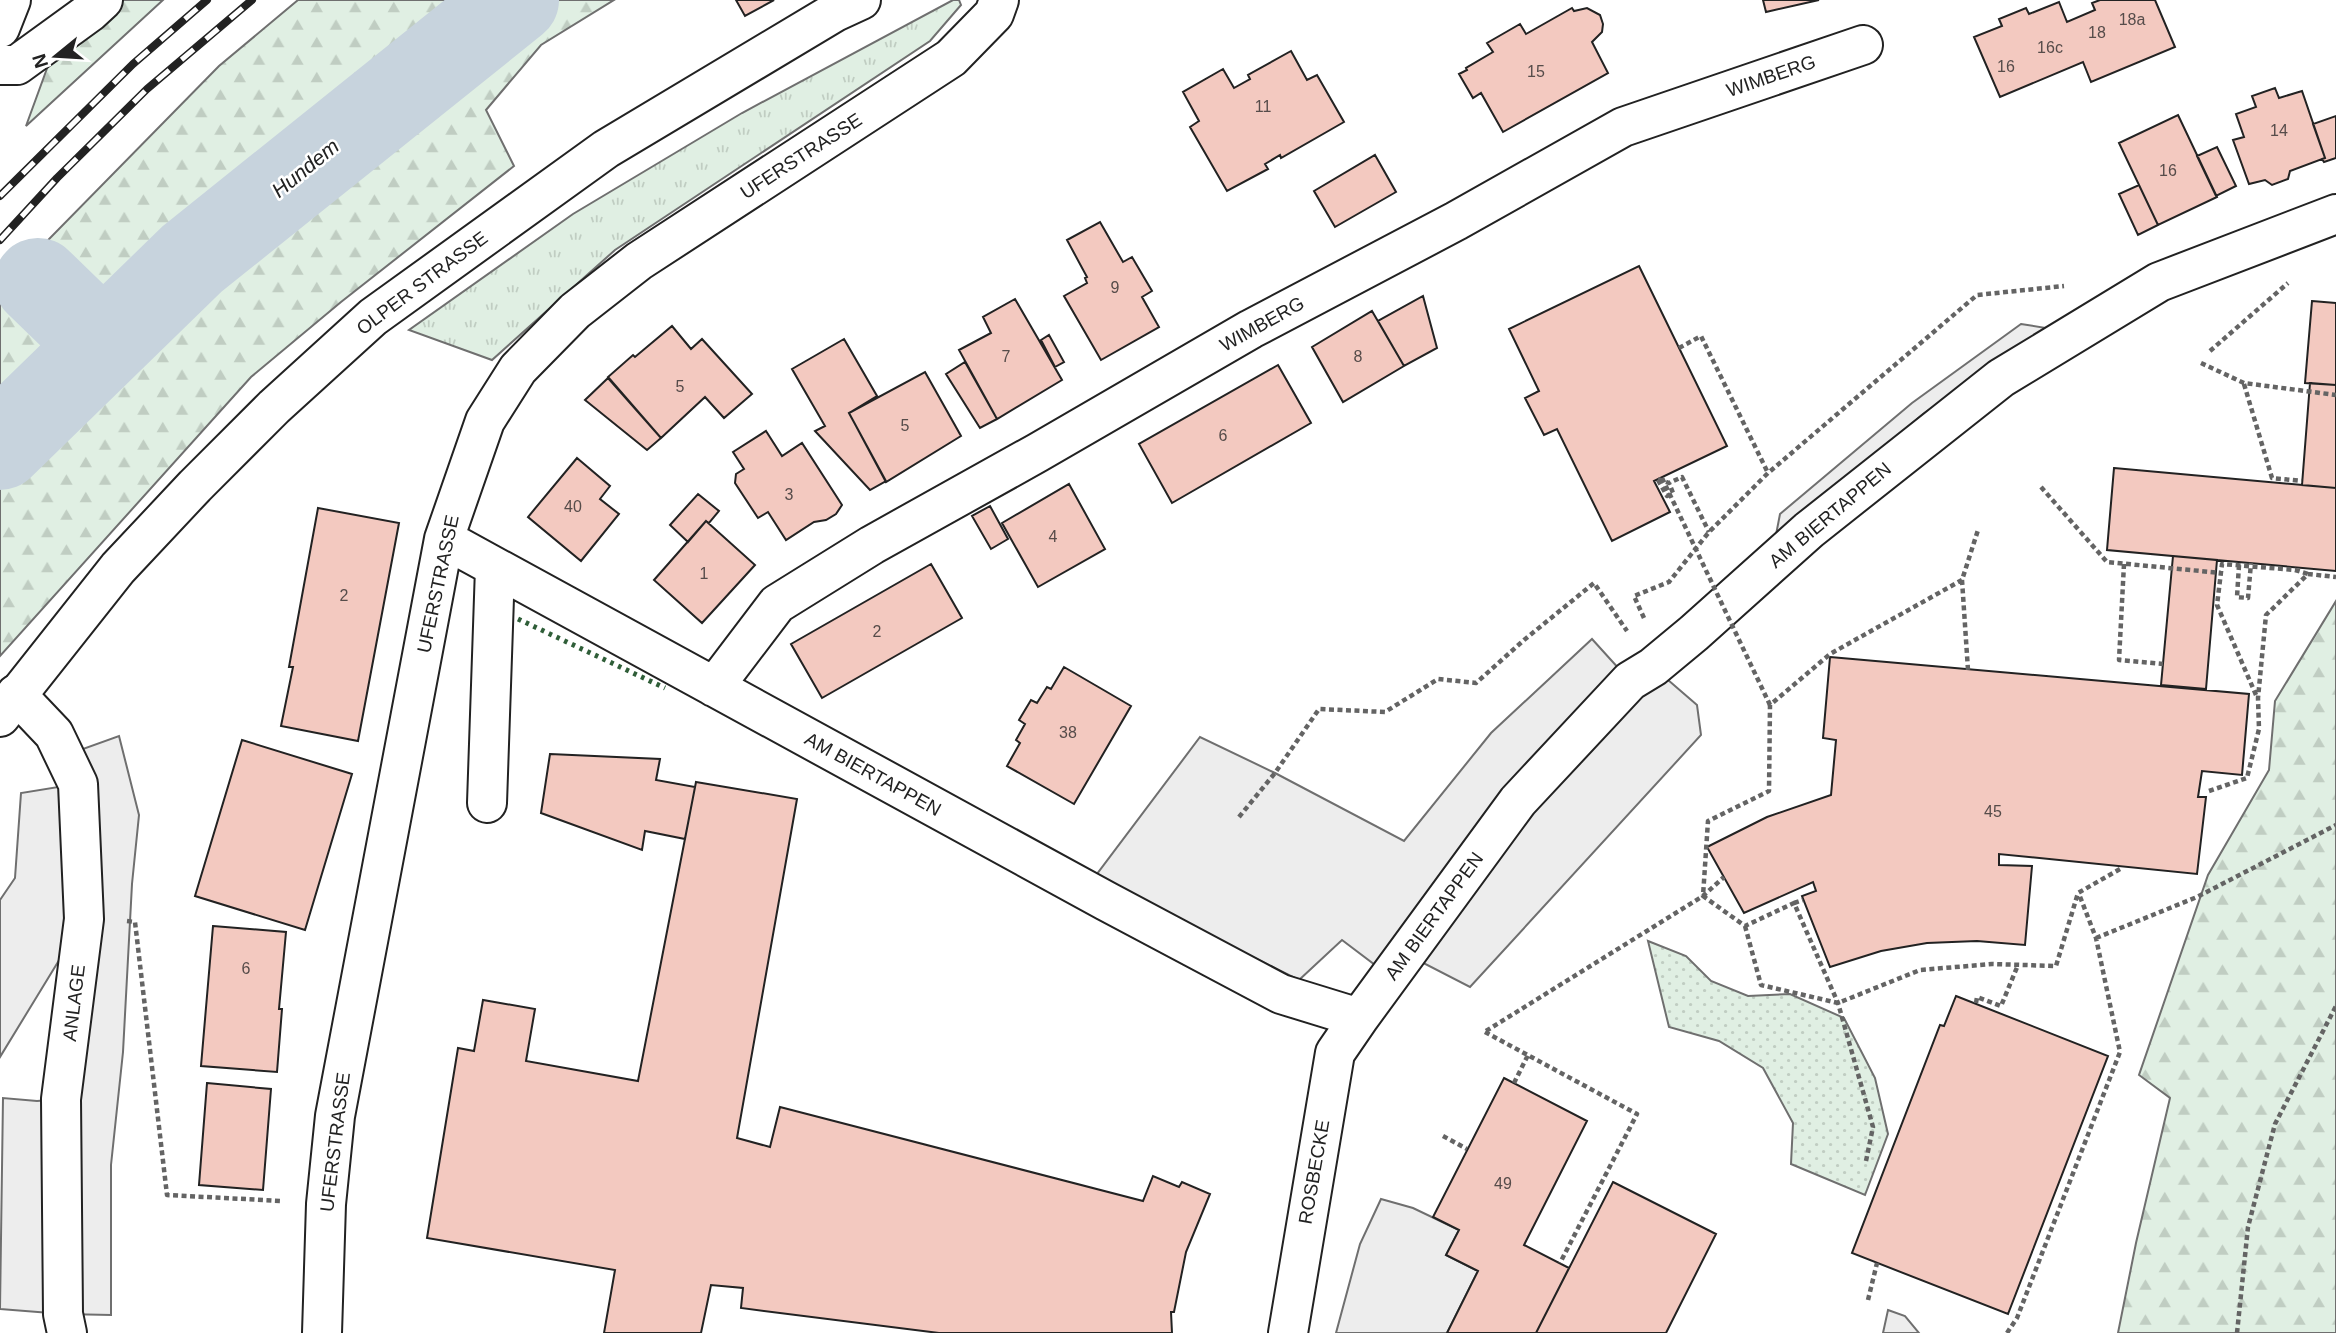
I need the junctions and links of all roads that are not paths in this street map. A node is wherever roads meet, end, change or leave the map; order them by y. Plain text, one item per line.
1 (11, 0) edge
2 (103, 0) edge
3 (861, 0) edge
4 (999, 0) edge
5 (0, 28) edge
6 (1863, 45) dead end
7 (0, 65) edge
8 (2336, 214) edge
9 (444, 539) junction
10 (495, 568) junction
11 (715, 687) junction
12 (8, 705) edge
13 (487, 803) dead end
14 (1359, 1018) junction
15 (67, 1333) edge
16 (323, 1333) edge
17 (1288, 1333) edge

1 - 5 street
2 - 7 street
3 - 12 street, OLPER STRASSE
4 - 9 street, UFERSTRASSE
6 - 11 street, WIMBERG
8 - 14 street, AM BIERTAPPEN
9 - 10 street, AM BIERTAPPEN
9 - 16 street, UFERSTRASSE
10 - 11 street, AM BIERTAPPEN
10 - 13 street
11 - 14 street, AM BIERTAPPEN
12 - 15 street, ANLAGE
14 - 17 street, ROSBECKE

